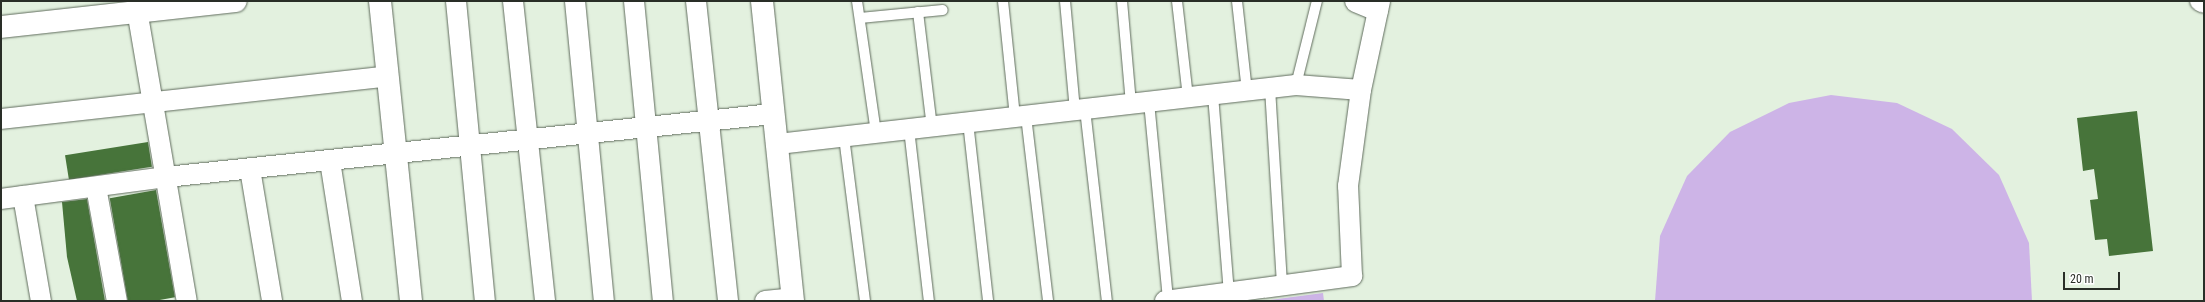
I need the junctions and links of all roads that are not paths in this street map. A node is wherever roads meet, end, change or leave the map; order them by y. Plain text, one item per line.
1 (236, 1) edge
2 (380, 1) edge
3 (456, 1) edge
4 (513, 1) edge
5 (575, 1) edge
6 (634, 1) edge
7 (696, 1) edge
8 (762, 1) edge
9 (857, 1) edge
10 (1003, 1) edge
11 (1065, 1) edge
12 (1122, 1) edge
13 (1178, 1) edge
14 (1236, 1) edge
15 (1317, 1) edge
16 (1356, 1) edge
17 (2200, 1) edge
18 (2204, 3) edge
19 (1379, 5) edge
20 (129, 7) edge
21 (943, 10) dead end
22 (918, 12) junction
23 (860, 18) junction
24 (1, 27) edge
25 (388, 76) junction
26 (1296, 85) junction
27 (1270, 88) junction
28 (1361, 90) junction
29 (1247, 91) junction
30 (1213, 95) junction
31 (1188, 97) junction
32 (153, 102) junction
33 (1140, 103) junction
34 (1080, 110) junction
35 (773, 114) junction
36 (1020, 117) junction
37 (1, 119) edge
38 (710, 120) junction
39 (968, 122) junction
40 (646, 127) junction
41 (932, 127) junction
42 (909, 129) junction
43 (588, 133) junction
44 (876, 133) junction
45 (844, 136) junction
46 (528, 140) junction
47 (778, 144) junction
48 (470, 147) junction
49 (396, 154) junction
50 (330, 161) junction
51 (250, 169) junction
52 (166, 177) junction
53 (96, 186) junction
54 (23, 196) junction
55 (1, 199) edge
56 (1282, 285) junction
57 (1229, 292) junction
58 (793, 300) edge
59 (1168, 300) edge
60 (41, 301) edge
61 (117, 301) edge
62 (187, 301) edge
63 (272, 301) edge
64 (352, 301) edge
65 (411, 301) edge
66 (485, 301) edge
67 (545, 301) edge
68 (604, 301) edge
69 (663, 301) edge
70 (728, 301) edge
71 (765, 301) edge
72 (865, 301) edge
73 (929, 301) edge
74 (988, 301) edge
75 (1048, 301) edge
76 (1107, 301) edge
77 (1165, 301) edge

1 - 20 street
2 - 25 street
3 - 48 street
4 - 46 street
5 - 43 street
6 - 40 street
7 - 38 street
8 - 35 street
9 - 23 lane
10 - 36 lane
11 - 34 lane
12 - 33 lane
13 - 31 lane
14 - 29 lane
15 - 26 lane
16 - 19 street
17 - 18 street
19 - 28 street
20 - 24 street
20 - 32 street
21 - 22 lane
22 - 23 lane
22 - 41 lane
23 - 44 lane
25 - 32 street
25 - 49 street
26 - 27 street
26 - 28 street
27 - 29 street
27 - 56 lane
28 - 56 street
29 - 30 street
30 - 31 street
30 - 57 lane
31 - 33 street
32 - 37 street
32 - 52 street
33 - 34 street
33 - 59 lane
34 - 36 street
34 - 76 lane
35 - 38 street
35 - 47 street
36 - 39 street
36 - 75 lane
38 - 40 street
38 - 70 street
39 - 41 street
39 - 74 lane
40 - 43 street
40 - 69 street
41 - 42 street
42 - 44 street
42 - 73 lane
43 - 46 street
43 - 68 street
44 - 45 street
45 - 47 street
45 - 72 lane
46 - 48 street
46 - 67 street
47 - 58 street
48 - 49 street
48 - 66 street
49 - 50 street
49 - 65 street
50 - 51 street
50 - 64 street
51 - 52 street
51 - 63 street
52 - 53 street
52 - 62 street
53 - 54 street
53 - 61 street
54 - 55 street
54 - 60 street
56 - 57 street
57 - 59 street
58 - 71 street
59 - 77 street

